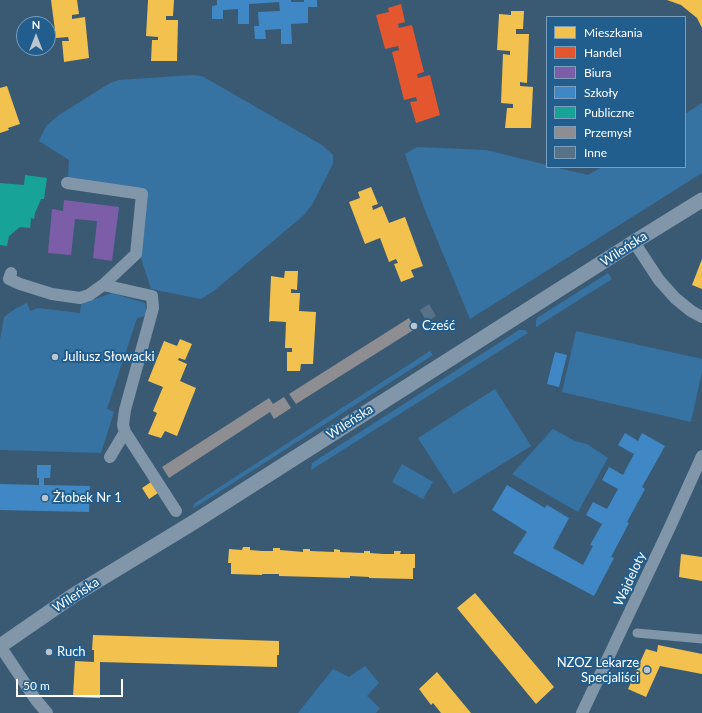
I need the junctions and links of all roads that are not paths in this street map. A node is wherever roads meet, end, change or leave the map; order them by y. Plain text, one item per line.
1 (67, 184) dead end
2 (702, 200) edge
3 (634, 242) junction
4 (12, 273) dead end
5 (103, 284) junction
6 (702, 318) edge
7 (125, 432) junction
8 (702, 456) edge
9 (110, 457) dead end
10 (176, 511) dead end
11 (637, 633) dead end
12 (702, 639) edge
13 (0, 646) edge
14 (47, 713) edge
15 (582, 713) edge

1 - 5 street
2 - 3 street, Wileńska
3 - 6 street
3 - 13 street, Wileńska
4 - 5 street
5 - 7 street
7 - 9 street
7 - 10 street
8 - 15 street, Wajdeloty
11 - 12 street
13 - 14 street

